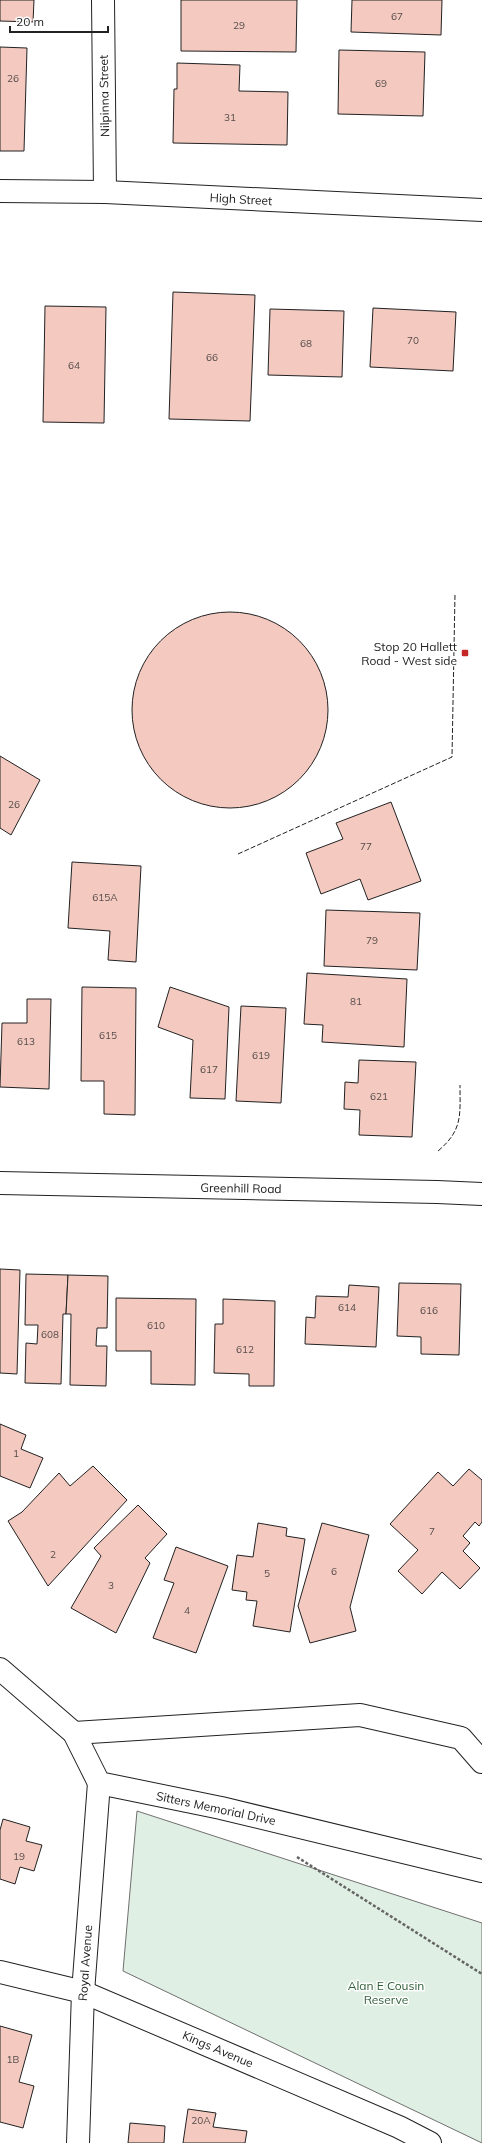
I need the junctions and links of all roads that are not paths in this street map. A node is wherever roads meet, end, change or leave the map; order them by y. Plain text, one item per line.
1 (102, 0) edge
2 (0, 191) edge
3 (105, 192) junction
4 (482, 210) edge
5 (0, 1183) edge
6 (482, 1194) edge
7 (0, 1669) edge
8 (74, 1733) junction
9 (482, 1762) edge
10 (99, 1783) junction
11 (482, 1870) edge
12 (0, 1972) edge
13 (83, 1992) junction
14 (78, 2143) edge
15 (430, 2143) edge

1 - 3 street, Nilpinna Street
2 - 3 street, High Street
3 - 4 street, High Street
5 - 6 street, Greenhill Road
7 - 8 street
8 - 9 street
8 - 10 street
10 - 11 street, Sitters Memorial Drive
10 - 13 street, Royal Avenue
12 - 13 street, Kings Avenue
13 - 14 street, Royal Avenue
13 - 15 street, Kings Avenue

